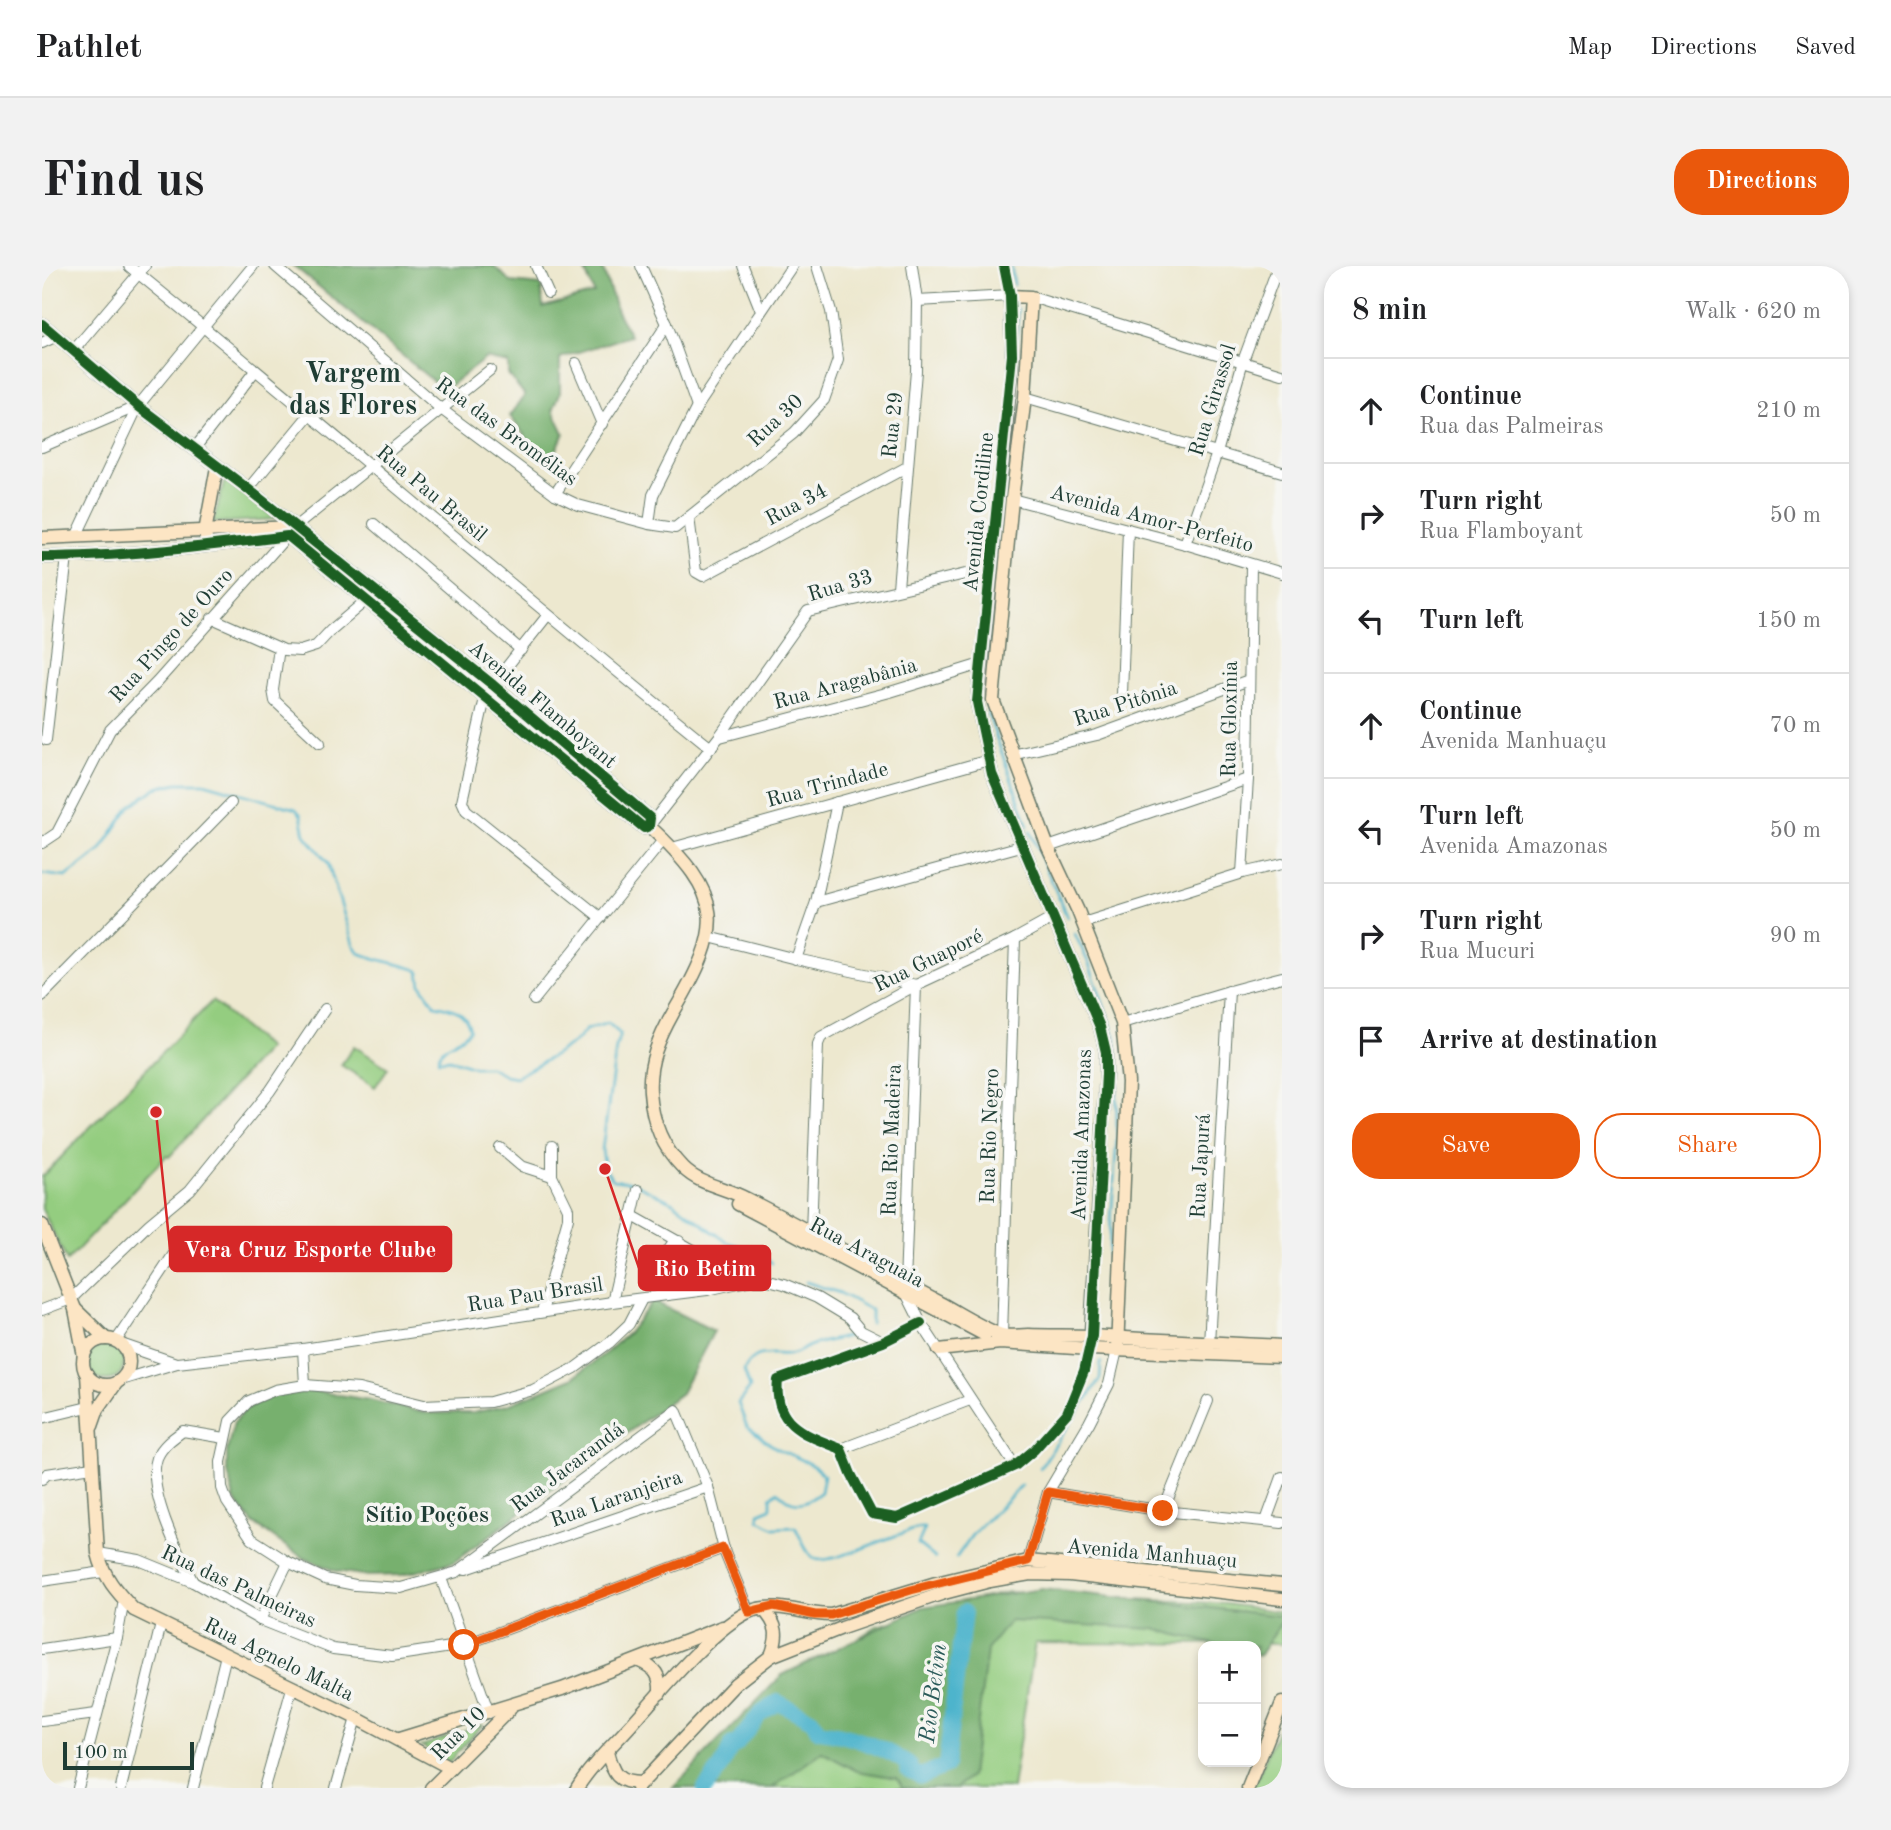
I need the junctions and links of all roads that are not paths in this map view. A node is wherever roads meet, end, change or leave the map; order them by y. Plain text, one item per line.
1 (129, 266) edge
2 (253, 266) edge
3 (275, 266) edge
4 (536, 266) edge
5 (641, 266) edge
6 (743, 266) edge
7 (792, 266) edge
8 (817, 266) edge
9 (912, 266) edge
10 (1004, 266) edge
11 (1276, 268) edge
12 (142, 270) edge
13 (548, 293) dead end
14 (1010, 296) junction
15 (1031, 297) junction
16 (918, 301) junction
17 (761, 311) junction
18 (42, 324) edge
19 (667, 324) junction
20 (204, 326) junction
21 (57, 336) junction
22 (42, 343) edge
23 (74, 350) junction
24 (1243, 361) junction
25 (576, 363) dead end
26 (490, 370) dead end
27 (256, 371) junction
28 (1282, 374) edge
29 (1025, 397) junction
30 (138, 406) junction
31 (697, 407) junction
32 (441, 409) junction
33 (309, 415) junction
34 (602, 424) junction
35 (42, 447) edge
36 (194, 449) junction
37 (1217, 453) junction
38 (370, 465) junction
39 (218, 467) junction
40 (907, 467) junction
41 (1282, 472) edge
42 (248, 488) junction
43 (555, 494) junction
44 (1012, 499) junction
45 (690, 517) junction
46 (374, 524) dead end
47 (649, 524) junction
48 (675, 528) joint
49 (1128, 529) junction
50 (205, 531) junction
51 (292, 531) junction
52 (76, 537) junction
53 (42, 538) edge
54 (1185, 544) junction
55 (208, 546) junction
56 (42, 557) edge
57 (67, 557) junction
58 (1251, 565) junction
59 (991, 568) junction
60 (1282, 573) edge
61 (898, 588) junction
62 (376, 591) junction
63 (366, 602) junction
64 (547, 616) junction
65 (212, 618) junction
66 (279, 648) junction
67 (521, 650) junction
68 (981, 664) junction
69 (1249, 680) junction
70 (493, 685) junction
71 (1122, 694) dead end
72 (485, 698) junction
73 (719, 737) junction
74 (46, 740) dead end
75 (320, 743) dead end
76 (710, 748) junction
77 (1009, 755) junction
78 (991, 760) junction
79 (1248, 779) junction
80 (837, 802) junction
81 (231, 803) dead end
82 (649, 826) junction
83 (42, 843) edge
84 (668, 844) junction
85 (1021, 846) junction
86 (1048, 847) junction
87 (1282, 864) edge
88 (1242, 873) junction
89 (816, 902) junction
90 (601, 918) junction
91 (1053, 918) junction
92 (1083, 923) junction
93 (709, 937) junction
94 (1015, 939) junction
95 (796, 959) junction
96 (1282, 977) edge
97 (916, 985) junction
98 (1229, 991) junction
99 (42, 996) edge
100 (534, 1000) dead end
101 (325, 1009) dead end
102 (1122, 1023) junction
103 (653, 1117) joint
104 (552, 1146) dead end
105 (500, 1148) dead end
106 (552, 1176) junction
107 (719, 1189) junction
108 (638, 1190) dead end
109 (631, 1215) junction
110 (42, 1225) edge
111 (811, 1231) junction
112 (187, 1234) dead end
113 (679, 1241) junction
114 (707, 1290) junction
115 (906, 1290) junction
116 (660, 1296) junction
117 (642, 1299) junction
118 (612, 1302) junction
119 (73, 1304) junction
120 (42, 1310) edge
121 (542, 1312) junction
122 (921, 1323) junction
123 (1001, 1339) junction
124 (115, 1341) junction
125 (883, 1342) junction
126 (1091, 1343) junction
127 (1209, 1343) junction
128 (1117, 1345) junction
129 (1282, 1346) edge
130 (303, 1349) junction
131 (939, 1350) junction
132 (84, 1356) junction
133 (1282, 1357) edge
134 (177, 1363) junction
135 (87, 1374) junction
136 (119, 1381) junction
137 (305, 1385) junction
138 (104, 1399) junction
139 (970, 1399) junction
140 (1208, 1401) dead end
141 (88, 1407) junction
142 (42, 1418) edge
143 (89, 1437) junction
144 (225, 1438) junction
145 (841, 1449) junction
146 (1015, 1466) junction
147 (92, 1467) junction
148 (1282, 1478) edge
149 (42, 1479) edge
150 (708, 1487) junction
151 (1048, 1492) junction
152 (1163, 1511) junction
153 (1266, 1521) junction
154 (1282, 1523) edge
155 (723, 1548) junction
156 (98, 1553) junction
157 (1028, 1561) junction
158 (288, 1562) junction
159 (103, 1572) junction
160 (457, 1572) junction
161 (987, 1575) junction
162 (441, 1578) junction
163 (42, 1581) edge
164 (193, 1582) junction
165 (1282, 1585) edge
166 (940, 1588) junction
167 (1282, 1599) edge
168 (124, 1600) junction
169 (754, 1611) junction
170 (260, 1620) junction
171 (161, 1624) junction
172 (730, 1624) junction
173 (117, 1638) junction
174 (464, 1645) junction
175 (42, 1649) edge
176 (226, 1655) junction
177 (771, 1656) junction
178 (639, 1661) junction
179 (292, 1688) junction
180 (660, 1693) junction
181 (1282, 1703) edge
182 (512, 1706) junction
183 (489, 1713) junction
184 (96, 1714) junction
185 (356, 1718) junction
186 (42, 1721) edge
187 (398, 1739) junction
188 (607, 1752) junction
189 (450, 1768) junction
190 (639, 1785) edge
191 (78, 1788) edge
192 (121, 1788) edge
193 (193, 1788) edge
194 (264, 1788) edge
195 (336, 1788) edge
196 (431, 1788) edge
197 (577, 1788) edge
198 (1248, 1788) edge

1 - 12 street, Rua Pau Brasil
2 - 20 street
3 - 32 street, Rua das Bromélias
4 - 13 street
5 - 19 street
6 - 17 street
7 - 17 street
8 - 45 street, Rua 30
9 - 16 street, Rua 29
10 - 14 street, Avenida Cordiline
11 - 24 street, Rua Girassol
12 - 20 street, Rua Pau Brasil
12 - 23 street
14 - 15 street
14 - 16 street
14 - 59 street, Avenida Cordiline
15 - 24 street
15 - 29 street, Avenida Cordiline
16 - 40 street, Rua 29
17 - 31 street
18 - 21 street, Avenida Flamboyant
19 - 31 street
19 - 34 street
20 - 27 street, Rua Pau Brasil
20 - 30 street
21 - 22 street
21 - 23 street, Avenida Flamboyant
23 - 30 street, Avenida Flamboyant
24 - 28 street
24 - 37 street, Rua Girassol
25 - 34 street
26 - 32 street, Rua Pingo de Ouro
27 - 33 street, Rua Pau Brasil
27 - 36 street
29 - 37 street
29 - 44 street, Avenida Cordiline
30 - 35 street
30 - 36 street, Avenida Flamboyant
30 - 52 street
31 - 47 street
32 - 38 street, Rua Pingo de Ouro
32 - 43 street, Rua das Bromélias
33 - 38 street, Rua Pau Brasil
33 - 42 street
34 - 43 street
36 - 39 street, Avenida Flamboyant
37 - 41 street
37 - 54 street, Rua Girassol
38 - 51 street, Rua Pingo de Ouro
38 - 64 street, Rua Pau Brasil
39 - 42 street, Avenida Flamboyant
39 - 50 street
40 - 45 street, Rua 34
40 - 61 street, Rua 29
42 - 51 street, Avenida Flamboyant
43 - 47 street, Rua das Bromélias
44 - 49 street, Avenida Amor-Perfeito
44 - 77 street, Avenida Cordiline
45 - 48 street, Rua 30
46 - 67 street
47 - 48 street, Rua das Bromélias
49 - 54 street, Avenida Amor-Perfeito
49 - 71 street
50 - 51 street
50 - 52 street
50 - 55 street
51 - 55 street
51 - 62 street, Avenida Flamboyant
51 - 63 street, Avenida Flamboyant
51 - 65 street, Rua Pingo de Ouro
52 - 53 street
54 - 58 street, Avenida Amor-Perfeito
55 - 57 street
56 - 57 street
57 - 74 street
58 - 60 street, Avenida Amor-Perfeito
58 - 69 street, Rua Gloxínia
59 - 61 street, Rua 33
59 - 68 street, Avenida Cordiline
61 - 73 street, Rua 33
62 - 63 street
62 - 70 street, Avenida Flamboyant
63 - 66 street
63 - 72 street, Avenida Flamboyant
64 - 67 street
64 - 76 street, Rua Pau Brasil
65 - 66 street
65 - 83 street, Rua Pingo de Ouro
66 - 75 street
67 - 70 street
68 - 73 street, Rua Aragabânia
68 - 78 street, Avenida Cordiline
69 - 77 street, Rua Pitônia
69 - 79 street, Rua Gloxínia
70 - 72 street
70 - 82 street, Avenida Flamboyant
72 - 82 street, Avenida Flamboyant
72 - 90 street
73 - 76 street, Rua 33
76 - 82 street, Rua 33
77 - 78 street
77 - 86 street, Avenida Amazonas
78 - 80 street, Rua Trindade
78 - 85 street, Avenida Amazonas
79 - 86 street
79 - 88 street, Rua Gloxínia
80 - 84 street, Rua Trindade
80 - 89 street
81 - 99 street
82 - 84 street, Avenida Flamboyant
84 - 90 street
84 - 93 street, Avenida Flamboyant
85 - 89 street
85 - 91 street, Avenida Amazonas
86 - 92 street, Avenida Amazonas
87 - 88 street
88 - 92 street
89 - 95 street
90 - 100 street
91 - 94 street, Rua Guaporé
91 - 126 street, Avenida Amazonas
92 - 102 street, Avenida Amazonas
93 - 95 street
93 - 103 street, Avenida Flamboyant
94 - 97 street, Rua Guaporé
94 - 123 street, Rua Rio Negro
95 - 97 street
96 - 98 street
97 - 111 street, Rua Guaporé
97 - 115 street, Rua Rio Madeira
98 - 102 street
98 - 127 street, Rua Japurá
101 - 119 street
102 - 128 street, Avenida Amazonas
103 - 107 street, Rua Araguaia
104 - 106 street
105 - 106 street
106 - 121 street
107 - 111 street, Rua Araguaia
107 - 115 street, Rua Araguaia
108 - 109 street
109 - 113 street
109 - 118 street
110 - 119 street
111 - 115 street, Rua Araguaia
112 - 124 street
113 - 114 street
113 - 116 street
114 - 116 street, Rua Pau Brasil
114 - 125 street, Rua Pau Brasil
115 - 122 street
115 - 123 street, Rua Araguaia
116 - 117 street, Rua Pau Brasil
117 - 118 street, Rua Pau Brasil
117 - 137 street, Rua Jacarandá
118 - 121 street, Rua Pau Brasil
119 - 120 street
119 - 124 street
119 - 132 street
121 - 130 street, Rua Pau Brasil
122 - 125 street
122 - 131 street
123 - 126 street
123 - 131 street
124 - 132 street
124 - 134 street, Rua Pau Brasil
124 - 136 street
125 - 145 street
126 - 128 street
126 - 146 street, Avenida Amazonas
127 - 128 street
127 - 129 street
128 - 133 street
128 - 151 street, Avenida Amazonas
130 - 134 street, Rua Pau Brasil
130 - 137 street
131 - 139 street
132 - 135 street
134 - 136 street, Rua Pau Brasil
135 - 136 street
135 - 141 street
136 - 138 street
137 - 144 street, Rua Jacarandá
138 - 141 street
138 - 143 street
139 - 145 street
139 - 146 street
140 - 152 street
141 - 142 street
141 - 143 street
143 - 147 street
144 - 158 street, Rua Jacarandá
144 - 164 street
145 - 146 street, Avenida Amazonas
147 - 149 street
147 - 156 street
148 - 153 street
150 - 155 street
150 - 160 street, Rua Laranjeira
150 - 160 street, Rua Jacarandá
151 - 152 street
151 - 157 street, Avenida Amazonas
152 - 153 street
153 - 154 street
155 - 169 street
155 - 174 street, Rua das Palmeiras
156 - 159 street
156 - 164 street, Rua das Palmeiras
157 - 161 street, Avenida Manhuaçu
157 - 165 street, Avenida Manhuaçu
158 - 162 street, Rua Jacarandá
158 - 170 street
159 - 163 street
159 - 168 street, Rua Agnelo Malta
160 - 162 street, Rua Jacarandá
161 - 166 street, Avenida Manhuaçu
161 - 167 street, Avenida Manhuaçu
162 - 174 street
164 - 170 street, Rua das Palmeiras
166 - 169 street
166 - 177 street
168 - 171 street, Rua Agnelo Malta
168 - 173 street
169 - 172 street
169 - 177 street
170 - 174 street, Rua das Palmeiras
171 - 176 street, Rua Agnelo Malta
171 - 192 street
172 - 178 street
172 - 180 street
173 - 175 street
173 - 184 street
174 - 183 street
176 - 179 street, Rua Agnelo Malta
176 - 193 street
177 - 190 street
178 - 180 street
178 - 182 street
179 - 185 street, Rua Agnelo Malta
179 - 194 street
180 - 188 street
181 - 198 street
182 - 183 street
182 - 189 street, Rua 10
183 - 187 street
184 - 186 street
184 - 191 street
185 - 187 street, Rua Agnelo Malta
185 - 195 street
187 - 189 street, Rua Agnelo Malta
188 - 190 street
188 - 197 street
189 - 196 street, Rua 10

